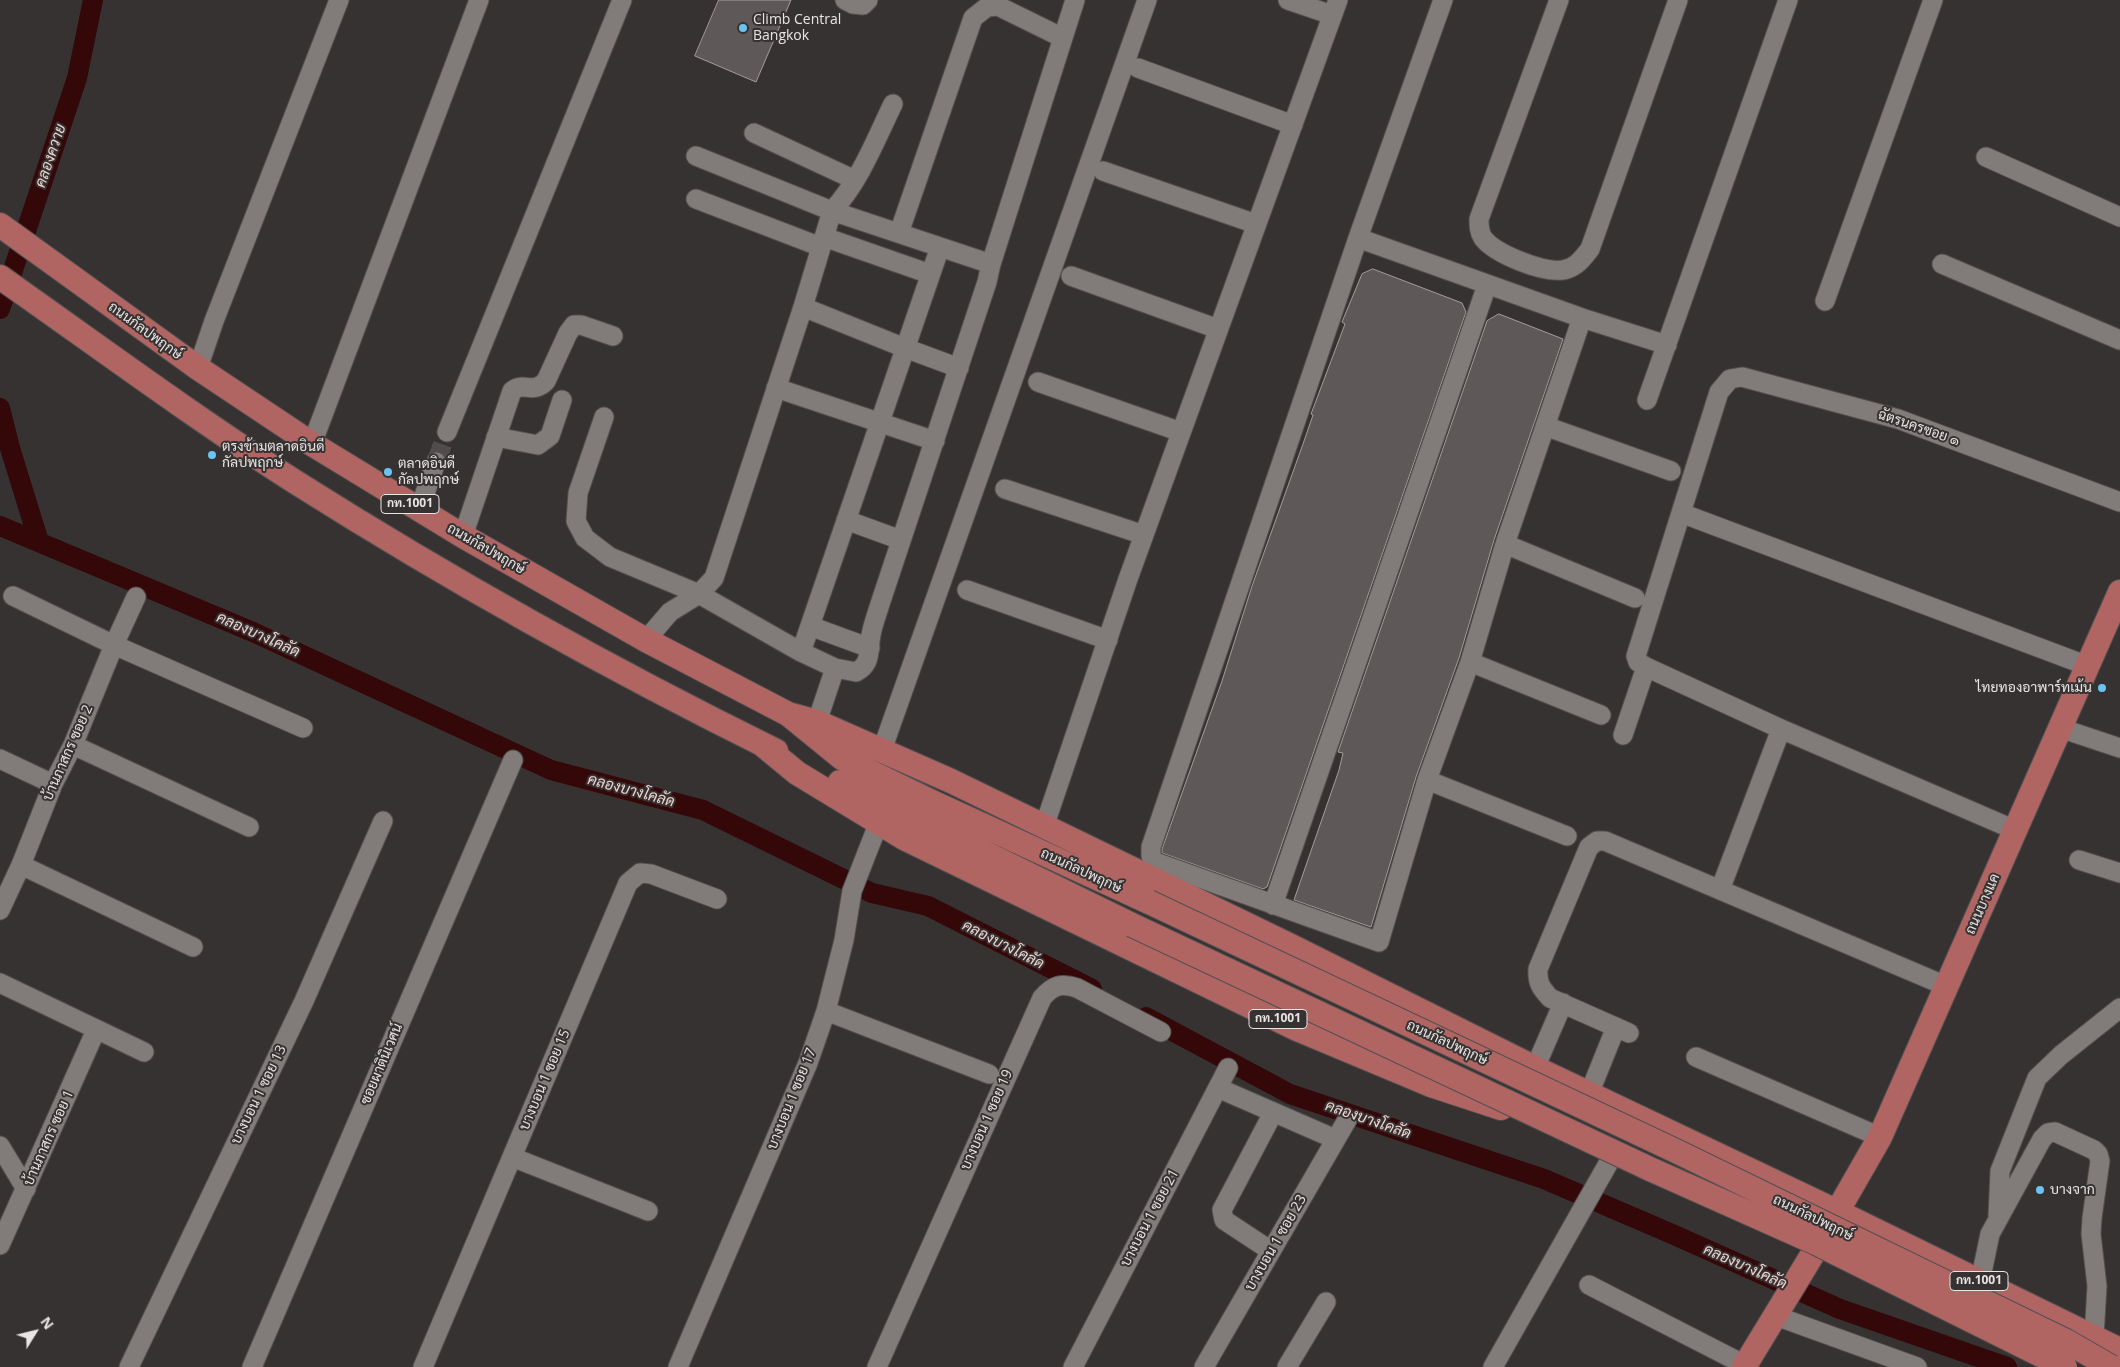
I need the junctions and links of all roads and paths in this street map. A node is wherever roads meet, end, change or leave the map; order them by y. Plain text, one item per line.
1 (339, 0) edge
2 (479, 0) edge
3 (622, 0) edge
4 (845, 0) edge
5 (868, 0) edge
6 (1075, 0) edge
7 (1147, 0) edge
8 (1288, 0) edge
9 (1443, 0) edge
10 (1559, 0) edge
11 (1678, 0) edge
12 (1788, 0) edge
13 (1933, 0) edge
14 (1335, 8) edge
15 (1062, 38) junction
16 (1138, 68) dead end
17 (893, 104) dead end
18 (1293, 125) junction
19 (754, 133) dead end
20 (696, 156) dead end
21 (1986, 158) dead end
22 (1102, 171) dead end
23 (856, 180) junction
24 (696, 199) dead end
25 (832, 211) junction
26 (2120, 216) edge
27 (1256, 224) junction
28 (7, 231) edge
29 (899, 233) junction
30 (1358, 238) junction
31 (823, 242) junction
32 (940, 247) junction
33 (1515, 259) junction
34 (991, 264) junction
35 (1942, 264) dead end
36 (1536, 267) junction
37 (930, 274) junction
38 (1071, 276) dead end
39 (0, 277) edge
40 (1495, 287) junction
41 (1526, 298) junction
42 (1825, 301) dead end
43 (803, 307) junction
44 (1582, 318) junction
45 (1218, 329) junction
46 (613, 336) dead end
47 (2120, 340) edge
48 (1668, 344) junction
49 (905, 348) junction
50 (198, 368) junction
51 (959, 368) junction
52 (1038, 382) dead end
53 (776, 388) junction
54 (562, 400) dead end
55 (1648, 400) dead end
56 (604, 417) dead end
57 (879, 424) junction
58 (1545, 426) junction
59 (447, 432) tunnel mouth
60 (1181, 432) junction
61 (496, 437) junction
62 (935, 441) junction
63 (312, 444) junction
64 (436, 462) tunnel mouth
65 (1671, 471) dead end
66 (1005, 489) dead end
67 (2120, 502) edge
68 (419, 510) junction
69 (1681, 513) junction
70 (846, 520) junction
71 (1144, 535) junction
72 (463, 536) junction
73 (901, 540) junction
74 (1505, 544) junction
75 (967, 590) dead end
76 (2120, 592) edge
77 (699, 594) junction
78 (13, 596) dead end
79 (136, 597) dead end
80 (1635, 598) dead end
81 (810, 626) junction
82 (646, 640) junction
83 (1108, 640) junction
84 (114, 645) junction
85 (870, 648) junction
86 (802, 652) junction
87 (1470, 662) junction
88 (2088, 666) junction
89 (1646, 667) junction
90 (835, 668) junction
91 (788, 714) junction
92 (1601, 715) dead end
93 (817, 722) junction
94 (303, 728) dead end
95 (2060, 728) junction
96 (1781, 729) junction
97 (1624, 735) dead end
98 (73, 745) junction
99 (763, 745) junction
100 (2120, 748) edge
101 (882, 750) junction
102 (0, 759) edge
103 (513, 760) dead end
104 (1427, 780) junction
105 (53, 784) junction
106 (383, 821) dead end
107 (878, 822) junction
108 (249, 827) dead end
109 (1044, 827) junction
110 (2015, 830) junction
111 (1567, 836) dead end
112 (2079, 860) dead end
113 (21, 865) junction
114 (2120, 874) edge
115 (1720, 890) junction
116 (717, 899) dead end
117 (1, 904) edge
118 (1273, 904) junction
119 (193, 947) dead end
120 (0, 983) edge
121 (1946, 986) junction
122 (1563, 1003) junction
123 (2120, 1008) edge
124 (1420, 1010) junction
125 (826, 1011) junction
126 (96, 1030) junction
127 (1161, 1032) dead end
128 (144, 1052) dead end
129 (1696, 1057) dead end
130 (1228, 1068) dead end
131 (1535, 1068) junction
132 (1393, 1069) junction
133 (989, 1074) dead end
134 (1218, 1088) junction
135 (1589, 1094) junction
136 (1272, 1113) junction
137 (1348, 1120) dead end
138 (1880, 1137) junction
139 (1335, 1139) junction
140 (0, 1146) edge
141 (1613, 1155) junction
142 (512, 1157) junction
143 (26, 1189) junction
144 (648, 1211) dead end
145 (1838, 1212) junction
146 (1998, 1221) junction
147 (0, 1245) edge
148 (1271, 1251) junction
149 (1814, 1252) junction
150 (1980, 1282) junction
151 (1589, 1285) dead end
152 (1326, 1302) dead end
153 (1781, 1308) junction
154 (2094, 1336) junction
155 (2120, 1350) edge
156 (1745, 1366) edge
157 (129, 1367) edge
158 (252, 1367) edge
159 (423, 1367) edge
160 (678, 1367) edge
161 (877, 1367) edge
162 (1073, 1367) edge
163 (1204, 1367) edge
164 (1287, 1367) edge
165 (1493, 1367) edge
166 (1917, 1367) edge
167 (2054, 1367) edge
168 (2065, 1367) edge
169 (2111, 1367) edge

1 - 50 street
2 - 63 street
3 - 59 street
4 - 5 street
6 - 15 street
7 - 101 street
8 - 14 street
9 - 30 street
10 - 33 street
11 - 36 street
12 - 48 street
13 - 42 street
14 - 18 street
15 - 29 street
15 - 34 street
16 - 18 street
17 - 23 street
18 - 27 street
19 - 23 street
20 - 25 street
21 - 26 street
22 - 27 street
23 - 25 street
24 - 31 street
25 - 29 street
25 - 31 street
27 - 45 street
28 - 50 main road, ถนนกัลปพฤกษ์ / กท.1001
29 - 32 street
30 - 40 street
30 - 118 street
31 - 37 street
31 - 43 street
32 - 34 street
32 - 37 street
33 - 36 street
33 - 40 street
34 - 51 street
35 - 47 street
36 - 41 street
37 - 49 street
38 - 45 street
39 - 99 main road, ถนนกัลปพฤกษ์ / กท.1001
40 - 41 street
40 - 118 street
41 - 44 street
43 - 49 street
43 - 53 street
44 - 48 street
44 - 58 street
45 - 60 street
46 - 61 street
48 - 55 street
49 - 51 street
49 - 57 street
50 - 63 main road, ถนนกัลปพฤกษ์ / กท.1001
51 - 62 street
52 - 60 street
53 - 57 street
53 - 77 street
54 - 61 street
56 - 77 street
57 - 62 street
57 - 70 street
58 - 65 street
58 - 74 street
60 - 71 street
61 - 72 street
62 - 73 street
63 - 68 main road, ถนนกัลปพฤกษ์ / กท.1001
64 - 68 street
66 - 71 street
67 - 69 street, ฉัตรนครซอย ๑
68 - 72 main road, ถนนกัลปพฤกษ์ / กท.1001
69 - 88 street
69 - 89 street
70 - 73 street
70 - 81 street
71 - 83 street
72 - 82 main road, ถนนกัลปพฤกษ์ / กท.1001
73 - 85 street
74 - 80 street
74 - 87 street
75 - 83 street
76 - 88 main road, ถนนบางแค
77 - 82 street
77 - 86 street
78 - 84 street
79 - 84 street, บ้านภาสกร ซอย 2
81 - 85 street
81 - 86 street
82 - 91 main road, ถนนกัลปพฤกษ์ / กท.1001
83 - 109 street
84 - 94 street
84 - 98 street, บ้านภาสกร ซอย 2
85 - 90 street
86 - 90 street
87 - 92 street
87 - 104 street
88 - 95 main road, ถนนบางแค
89 - 96 street
89 - 97 street
90 - 93 street
91 - 93 main road, ถนนกัลปพฤกษ์ / กท.1001
91 - 169 main road, ถนนกัลปพฤกษ์ / กท.1001, bridge
93 - 101 main road, ถนนกัลปพฤกษ์ / กท.1001
95 - 100 street
95 - 110 main road, ถนนบางแค
96 - 110 street
96 - 115 street
98 - 105 street, บ้านภาสกร ซอย 2
98 - 108 street
99 - 107 main road, ถนนกัลปพฤกษ์ / กท.1001
99 - 168 main road, ถนนกัลปพฤกษ์ / กท.1001, bridge
101 - 109 main road, ถนนกัลปพฤกษ์ / กท.1001
102 - 105 street
103 - 158 street, ซอยผาตินิเวศน์
104 - 111 street
104 - 118 street
105 - 113 street, บ้านภาสกร ซอย 2
106 - 157 street, บางบอน 1 ซอย 13
107 - 125 street, บางบอน 1 ซอย 17
107 - 132 main road, ถนนกัลปพฤกษ์ / กท.1001
109 - 124 main road, ถนนกัลปพฤกษ์ / กท.1001
110 - 121 main road, ถนนบางแค
112 - 114 street
113 - 117 street, บ้านภาสกร ซอย 2
113 - 119 street
115 - 121 street
115 - 122 street
116 - 142 street, บางบอน 1 ซอย 15
120 - 126 street
121 - 138 main road, ถนนบางแค
122 - 131 street
122 - 135 street
123 - 146 street
124 - 131 main road, ถนนกัลปพฤกษ์ / กท.1001
124 - 132 main road
125 - 133 street
125 - 160 street, บางบอน 1 ซอย 17
126 - 128 street
126 - 143 street, บ้านภาสกร ซอย 1
127 - 161 street, บางบอน 1 ซอย 19
129 - 138 street
130 - 134 street, บางบอน 1 ซอย 21
131 - 135 main road, ถนนกัลปพฤกษ์ / กท.1001
132 - 141 main road, ถนนกัลปพฤกษ์ / กท.1001
134 - 136 street
134 - 162 street, บางบอน 1 ซอย 21
135 - 145 main road, ถนนกัลปพฤกษ์ / กท.1001
136 - 139 street
136 - 148 street
137 - 139 street, บางบอน 1 ซอย 23
138 - 145 main road, ถนนบางแค
139 - 148 street, บางบอน 1 ซอย 23
140 - 143 street
141 - 149 main road, ถนนกัลปพฤกษ์ / กท.1001
141 - 165 street
142 - 144 street
142 - 159 street, บางบอน 1 ซอย 15
143 - 147 street, บ้านภาสกร ซอย 1
145 - 149 main road, ถนนบางแค
145 - 150 main road, ถนนกัลปพฤกษ์ / กท.1001
146 - 150 street
146 - 154 street
148 - 163 street, บางบอน 1 ซอย 23
149 - 153 main road, ถนนบางแค
149 - 167 main road, ถนนกัลปพฤกษ์ / กท.1001
150 - 154 main road, ถนนกัลปพฤกษ์ / กท.1001
151 - 156 street
152 - 164 street
153 - 156 main road, ถนนบางแค
153 - 166 street
154 - 155 main road, ถนนกัลปพฤกษ์ / กท.1001

